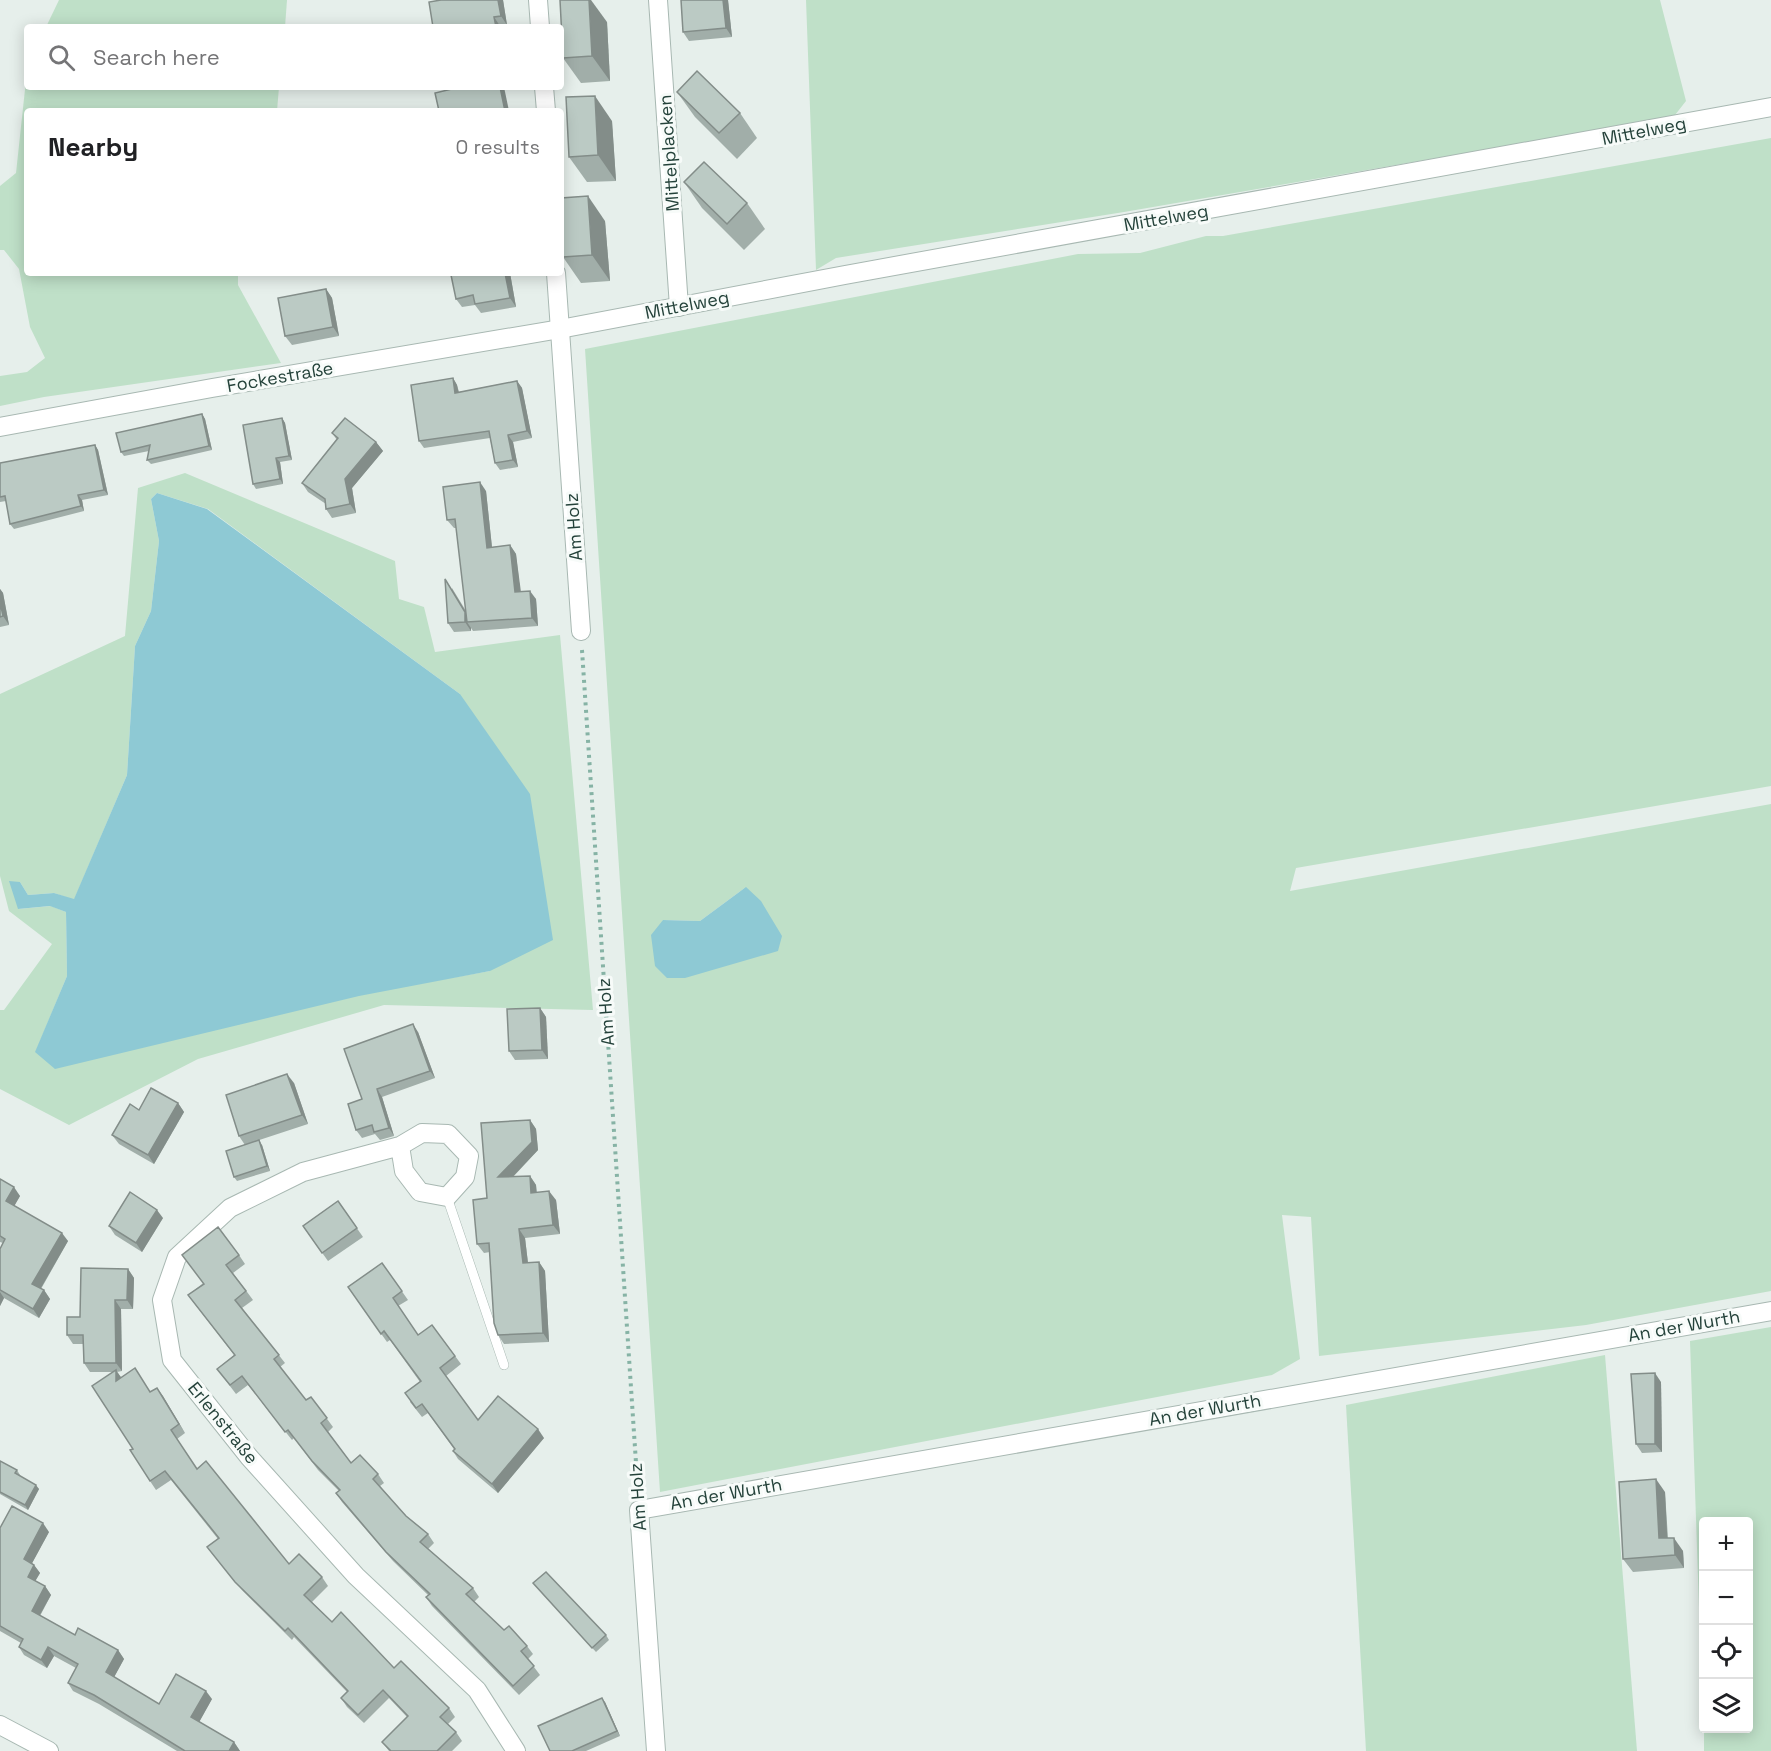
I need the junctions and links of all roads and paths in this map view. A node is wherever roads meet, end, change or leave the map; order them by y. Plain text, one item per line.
1 (538, 0) edge
2 (658, 0) edge
3 (540, 24) edge
4 (544, 90) edge
5 (1771, 107) edge
6 (546, 108) edge
7 (556, 276) edge
8 (679, 307) junction
9 (560, 329) junction
10 (0, 427) edge
11 (580, 631) joint
12 (400, 1146) junction
13 (447, 1197) junction
14 (1771, 1311) edge
15 (504, 1365) dead end
16 (639, 1509) junction
17 (0, 1725) edge
18 (49, 1751) edge
19 (516, 1751) edge
20 (656, 1751) edge

1 - 3 street
2 - 8 street, Mittelplacken
4 - 6 street
5 - 8 street, Mittelweg
7 - 9 street, Am Holz
8 - 9 street, Mittelweg
9 - 10 street, Fockestraße
9 - 11 street, Am Holz
11 - 16 path, Am Holz
12 - 13 street
12 - 13 street, Erlenstraße
12 - 19 street, Erlenstraße
13 - 15 lane
14 - 16 street, An der Wurth
16 - 20 street, Am Holz
17 - 18 street

